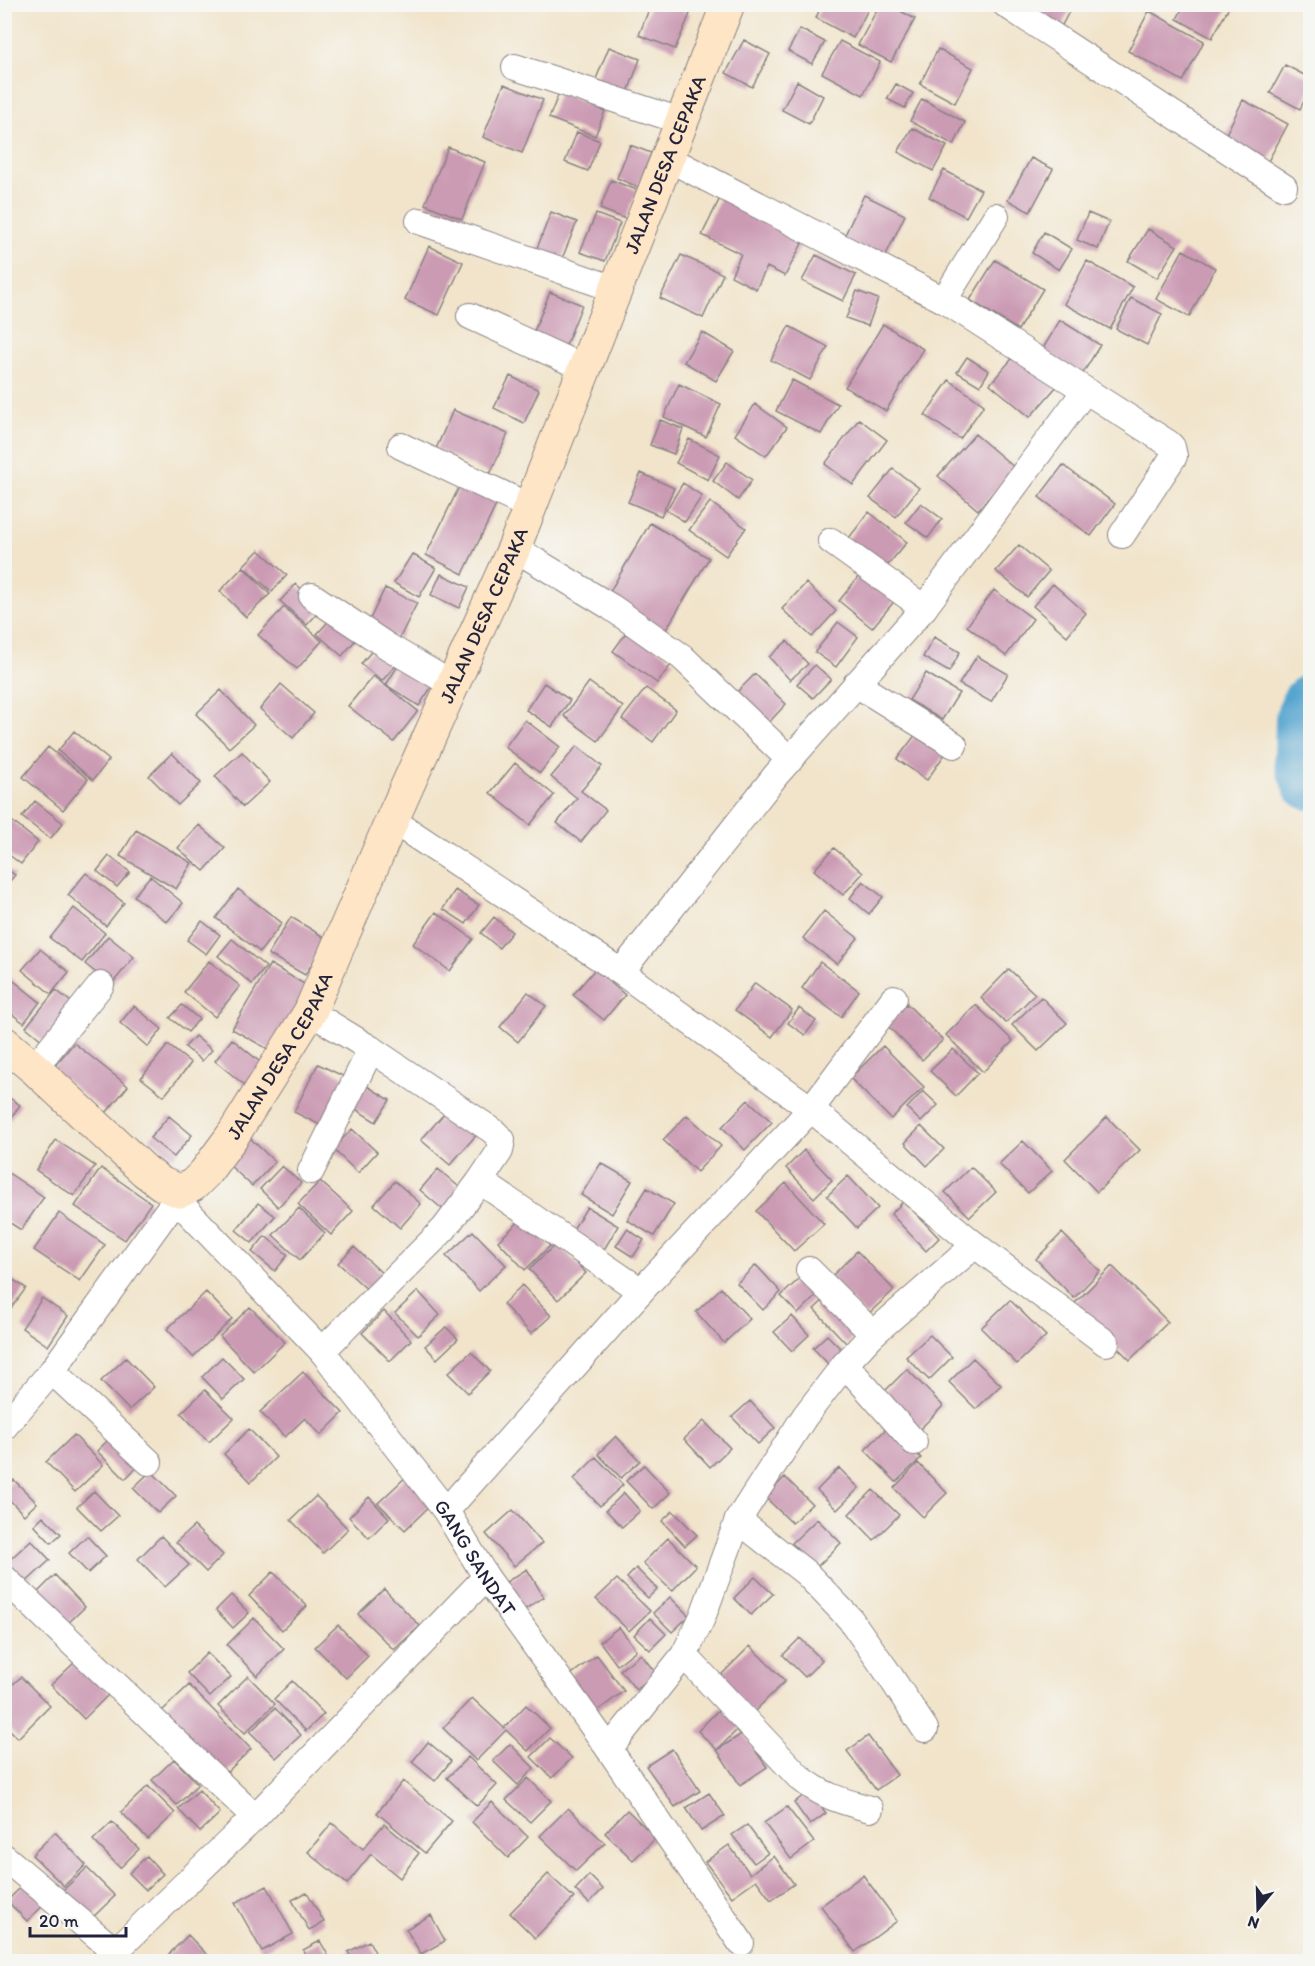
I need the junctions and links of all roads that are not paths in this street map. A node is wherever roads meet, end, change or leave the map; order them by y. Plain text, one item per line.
1 (728, 4) edge
2 (1005, 4) edge
3 (514, 68) dead end
4 (681, 121) junction
5 (666, 158) junction
6 (1284, 187) dead end
7 (996, 216) dead end
8 (419, 221) dead end
9 (615, 289) junction
10 (944, 300) junction
11 (470, 316) dead end
12 (584, 368) junction
13 (1085, 391) junction
14 (401, 446) dead end
15 (530, 507) junction
16 (1122, 535) dead end
17 (831, 541) dead end
18 (514, 548) junction
19 (312, 596) dead end
20 (924, 608) junction
21 (856, 684) junction
22 (453, 685) junction
23 (954, 745) dead end
24 (790, 760) junction
25 (392, 820) junction
26 (621, 972) junction
27 (101, 985) dead end
28 (894, 998) dead end
29 (310, 1012) junction
30 (4, 1043) edge
31 (371, 1048) junction
32 (34, 1068) junction
33 (811, 1109) junction
34 (311, 1171) dead end
35 (480, 1181) junction
36 (178, 1195) junction
37 (975, 1245) junction
38 (809, 1270) dead end
39 (641, 1291) junction
40 (873, 1334) junction
41 (1106, 1344) dead end
42 (322, 1351) junction
43 (845, 1364) junction
44 (52, 1371) junction
45 (4, 1427) edge
46 (914, 1442) dead end
47 (149, 1462) dead end
48 (446, 1511) junction
49 (738, 1520) junction
50 (486, 1577) junction
51 (4, 1578) edge
52 (684, 1655) junction
53 (925, 1729) dead end
54 (609, 1749) junction
55 (870, 1809) dead end
56 (255, 1816) junction
57 (4, 1857) edge
58 (741, 1942) dead end
59 (109, 1956) edge

1 - 4 street, JALAN DESA CEPAKA
2 - 6 street
3 - 4 street
4 - 5 street, JALAN DESA CEPAKA
5 - 9 street, JALAN DESA CEPAKA
5 - 10 street
7 - 10 street
8 - 9 street
9 - 12 street, JALAN DESA CEPAKA
10 - 13 street
11 - 12 street
12 - 15 street, JALAN DESA CEPAKA
13 - 16 street
13 - 20 street
14 - 15 street
15 - 18 street, JALAN DESA CEPAKA
17 - 20 street
18 - 22 street, JALAN DESA CEPAKA
18 - 24 street
19 - 22 street
20 - 21 street
21 - 23 street
21 - 24 street
22 - 25 street, JALAN DESA CEPAKA
24 - 26 street
25 - 26 street
25 - 29 street, JALAN DESA CEPAKA
26 - 33 street
27 - 32 street
28 - 33 street
29 - 31 street
29 - 36 street, JALAN DESA CEPAKA
30 - 32 street
31 - 34 street
31 - 35 street
32 - 36 street
33 - 37 street
33 - 39 street
35 - 39 street
35 - 42 street
36 - 42 street, GANG SANDAT
36 - 44 street
37 - 40 street
37 - 41 street
38 - 40 street
39 - 48 street
40 - 43 street
42 - 48 street, GANG SANDAT
43 - 46 street
43 - 49 street
44 - 45 street
44 - 47 street
48 - 50 street, GANG SANDAT
49 - 52 street
49 - 53 street
50 - 54 street, GANG SANDAT
50 - 56 street
51 - 56 street
52 - 54 street
52 - 55 street
54 - 58 street, GANG SANDAT
56 - 59 street
57 - 59 street

